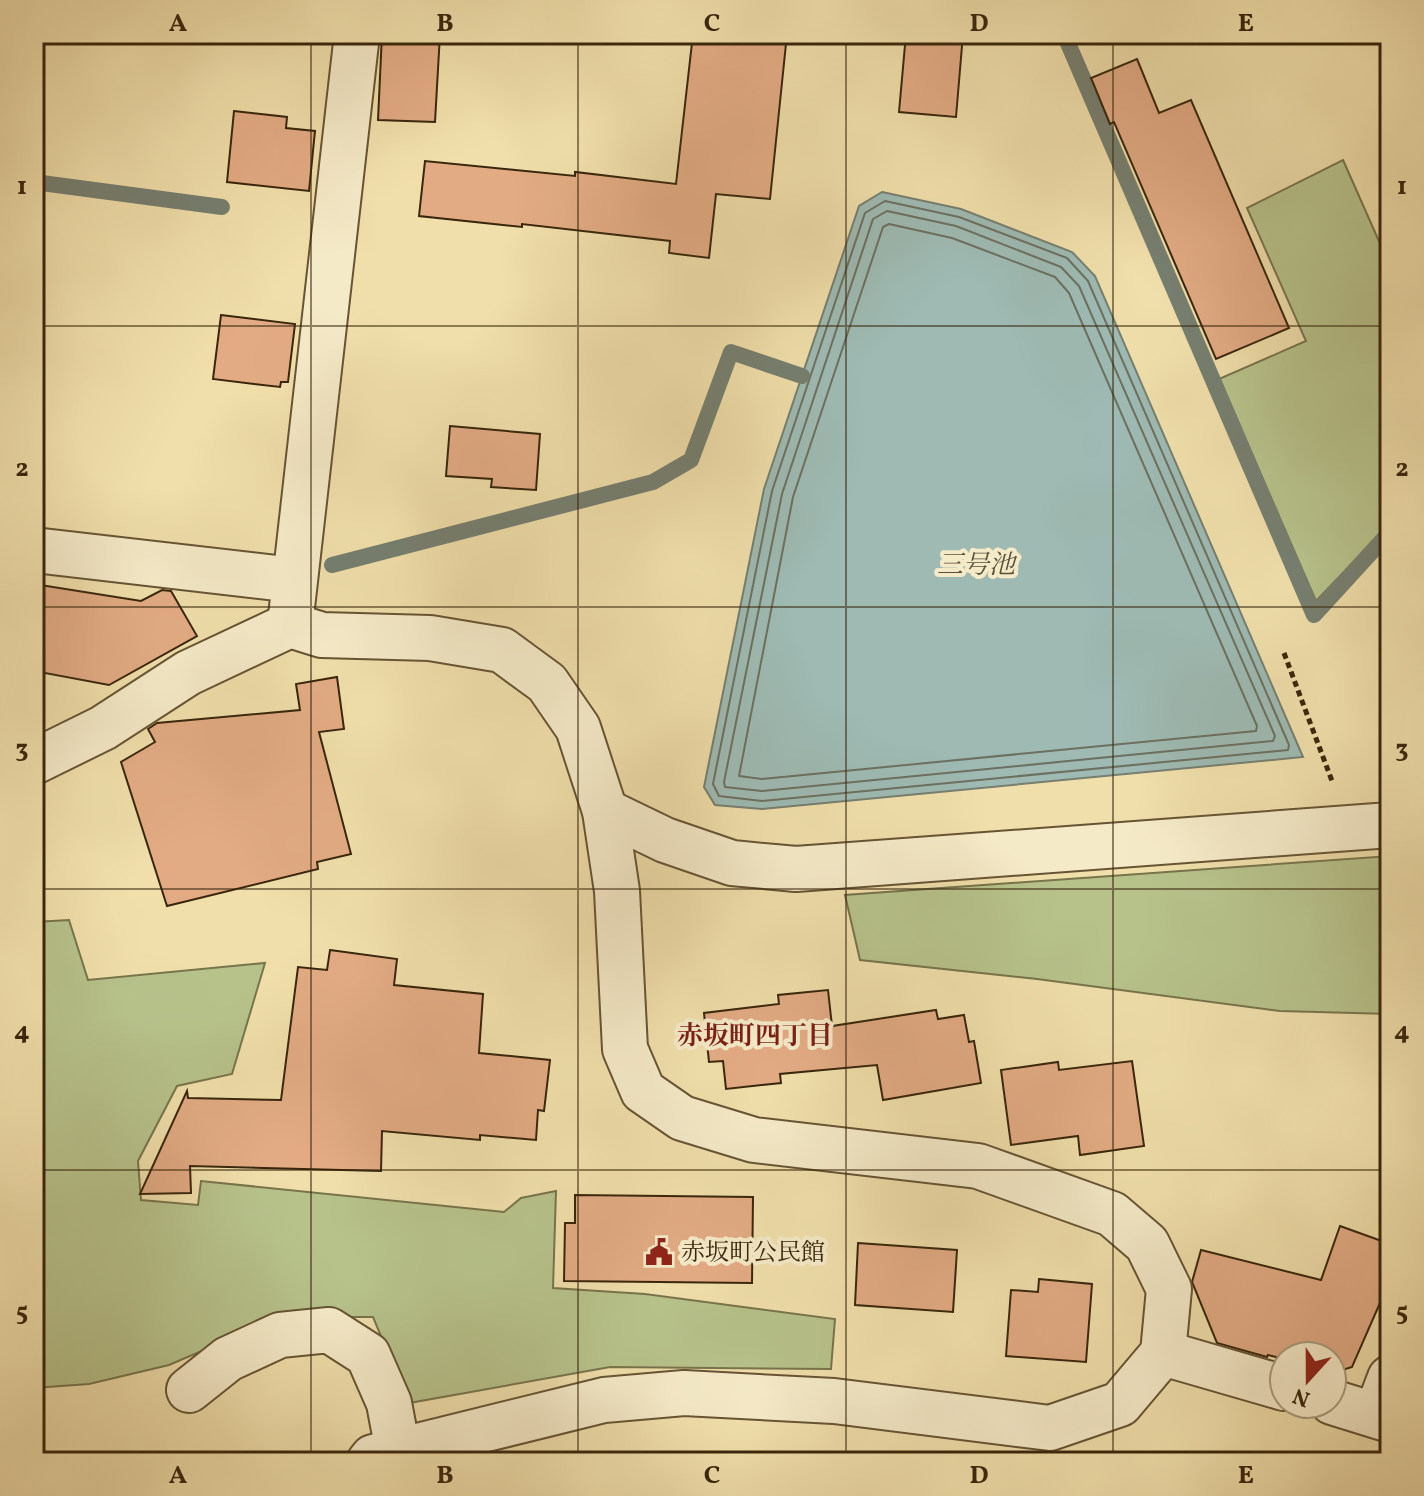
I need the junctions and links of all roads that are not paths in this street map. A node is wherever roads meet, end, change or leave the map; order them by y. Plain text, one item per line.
1 (357, 34) edge
2 (34, 550) edge
3 (294, 580) junction
4 (290, 625) junction
5 (34, 762) edge
6 (605, 811) junction
7 (1369, 826) edge
8 (1163, 1353) junction
9 (1268, 1383) edge
10 (189, 1390) dead end
11 (1348, 1403) edge
12 (1385, 1404) edge
13 (384, 1456) edge

1 - 3 street
2 - 3 street
3 - 4 street
4 - 5 street
4 - 6 street
6 - 7 street
6 - 8 street
8 - 9 street
8 - 13 street
10 - 13 street
11 - 12 street

